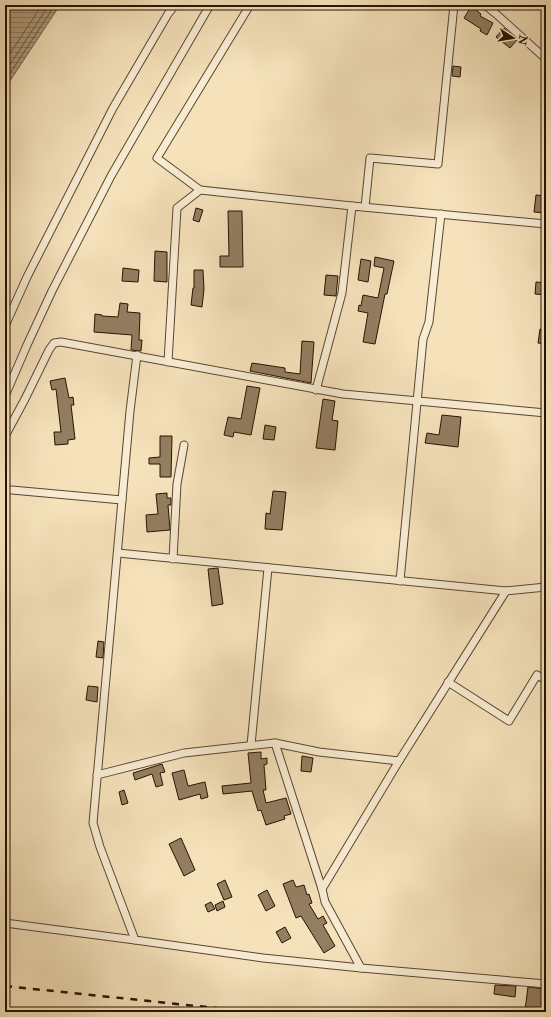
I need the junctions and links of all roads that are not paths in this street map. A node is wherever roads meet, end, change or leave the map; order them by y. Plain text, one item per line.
1 (175, 5) edge
2 (210, 5) edge
3 (250, 5) edge
4 (454, 5) edge
5 (485, 5) edge
6 (546, 59) edge
7 (200, 190) junction
8 (352, 206) junction
9 (365, 207) junction
10 (441, 214) junction
11 (546, 224) edge
12 (5, 326) edge
13 (137, 355) junction
14 (168, 362) junction
15 (316, 390) junction
16 (5, 396) edge
17 (417, 401) junction
18 (546, 413) edge
19 (5, 436) edge
20 (184, 445) dead end
21 (12, 490) dead end
22 (122, 500) junction
23 (118, 553) junction
24 (173, 559) junction
25 (268, 568) junction
26 (400, 581) junction
27 (546, 587) edge
28 (506, 591) junction
29 (546, 680) edge
30 (448, 682) junction
31 (275, 743) junction
32 (251, 745) junction
33 (399, 761) junction
34 (97, 775) junction
35 (322, 889) junction
36 (5, 923) edge
37 (135, 940) junction
38 (361, 968) junction
39 (546, 984) edge

1 - 12 street
2 - 16 street
3 - 7 street
4 - 9 street
5 - 6 street
7 - 8 street
7 - 14 street
8 - 9 street
8 - 15 street
9 - 10 street
10 - 11 street
10 - 17 street
13 - 14 street
13 - 19 street
13 - 22 street
14 - 15 street
15 - 17 street
17 - 18 street
17 - 26 street
20 - 24 street
21 - 22 street
22 - 23 street
23 - 24 street
23 - 34 street
24 - 25 street
25 - 26 street
25 - 32 street
26 - 28 street
27 - 28 street
28 - 30 street
29 - 30 street
30 - 33 street
31 - 32 street
31 - 33 street
31 - 35 street
32 - 34 street
33 - 35 street
34 - 37 street
35 - 38 street
36 - 37 street
37 - 38 street
38 - 39 street

